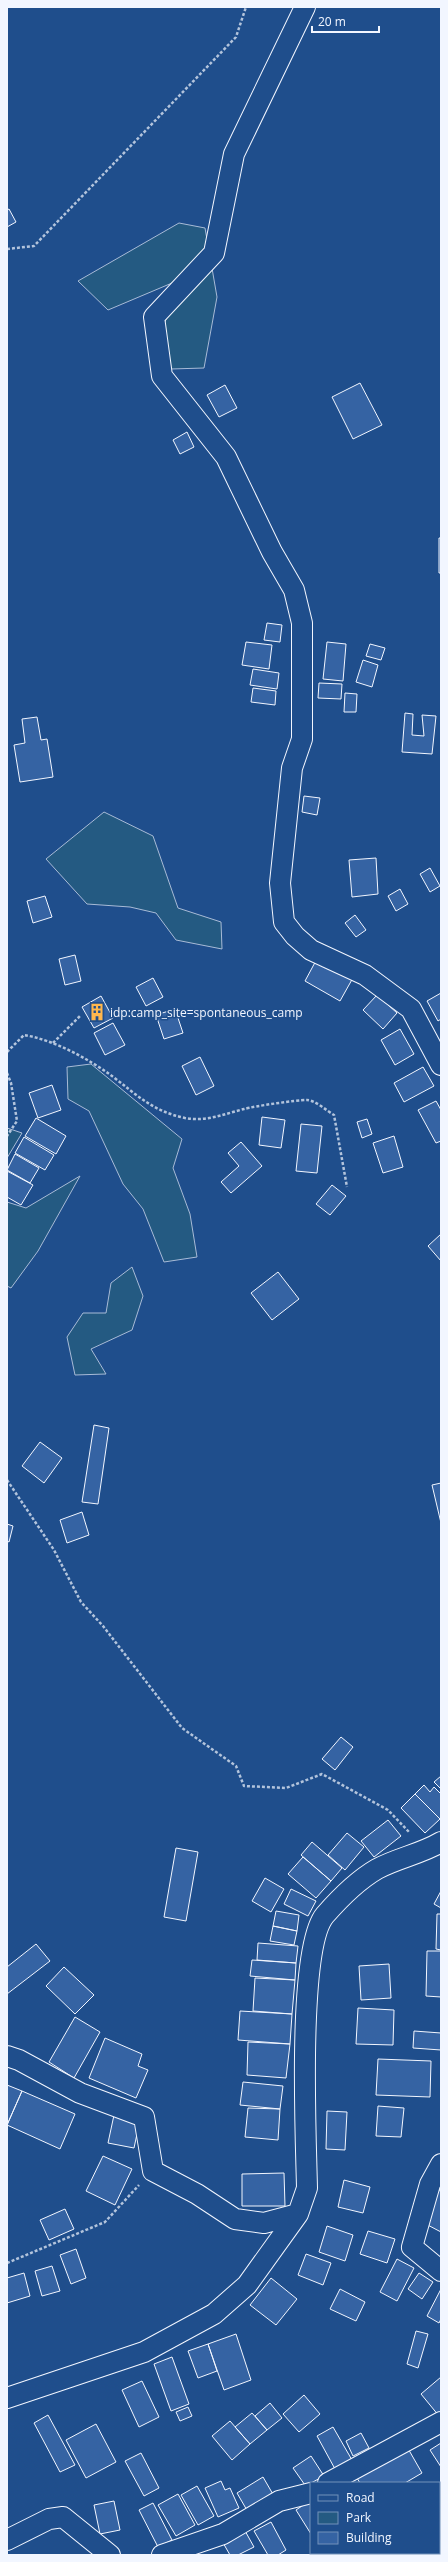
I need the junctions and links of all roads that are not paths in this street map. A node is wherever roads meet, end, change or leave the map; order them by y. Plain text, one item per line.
1 (304, 7) edge
2 (441, 1065) edge
3 (434, 1846) edge
4 (7, 2056) edge
5 (441, 2164) edge
6 (298, 2214) junction
7 (441, 2271) edge
8 (7, 2398) edge
9 (441, 2422) edge
10 (330, 2482) edge
11 (310, 2492) edge
12 (7, 2540) edge
13 (110, 2555) edge
14 (162, 2555) edge

1 - 2 street
3 - 6 street
4 - 6 street
5 - 7 street
6 - 8 street
9 - 10 street
11 - 14 street
12 - 13 street

